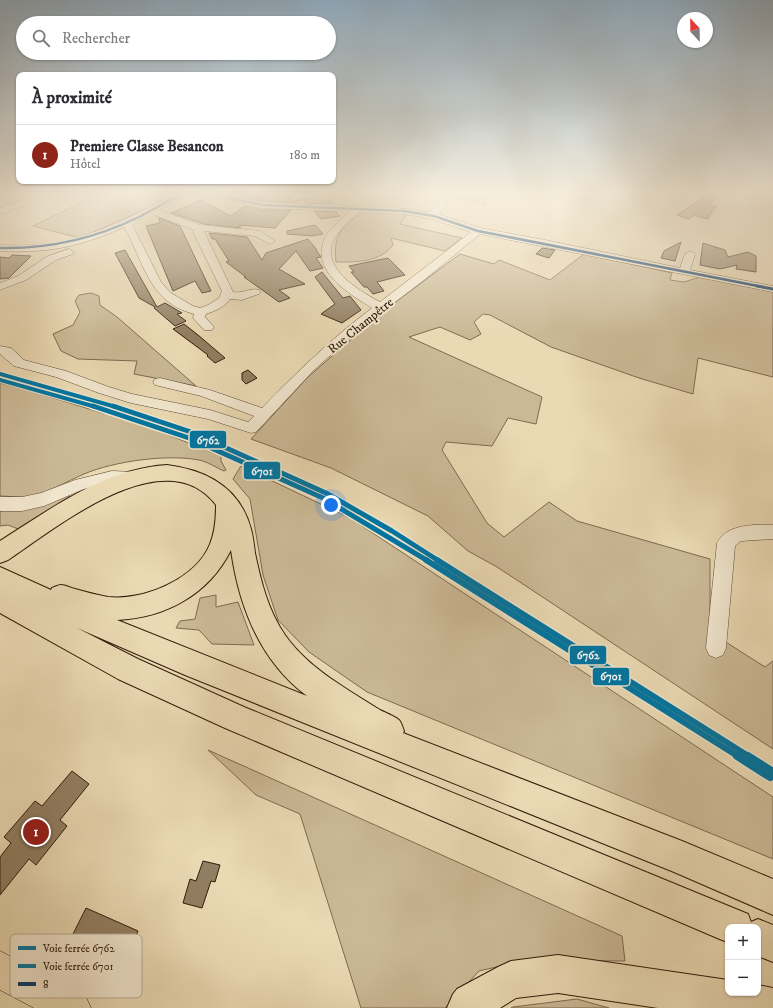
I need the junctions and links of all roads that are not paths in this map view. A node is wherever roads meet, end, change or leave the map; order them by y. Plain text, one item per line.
1 (85, 240) edge
2 (94, 240) edge
3 (136, 240) edge
4 (202, 240) edge
5 (329, 240) edge
6 (467, 240) edge
7 (528, 240) edge
8 (0, 248) edge
9 (690, 254) dead end
10 (684, 271) junction
11 (0, 286) edge
12 (773, 289) edge
13 (255, 292) dead end
14 (226, 295) junction
15 (379, 307) junction
16 (200, 312) junction
17 (208, 327) dead end
18 (0, 350) edge
19 (160, 382) dead end
20 (264, 414) junction
21 (135, 478) junction
22 (0, 504) edge
23 (227, 504) junction
24 (764, 533) edge
25 (0, 565) edge
26 (0, 600) edge
27 (716, 648) dead end
28 (458, 770) junction
29 (773, 897) edge
30 (728, 924) edge
31 (761, 938) edge
32 (773, 944) edge
33 (50, 998) edge
34 (72, 1008) edge
35 (467, 1008) edge
36 (773, 1008) edge

1 - 8 street
2 - 11 street
3 - 16 street
4 - 14 street
5 - 15 street
6 - 15 street, Rue Champêtre
7 - 10 street
9 - 10 street
10 - 12 street
13 - 14 street
14 - 16 street
15 - 20 street, Rue Champêtre
16 - 17 street
18 - 20 street, Rue Champêtre
19 - 20 street
21 - 22 street
21 - 23 highway
21 - 25 highway
23 - 25 highway
23 - 28 highway
24 - 27 street
25 - 28 highway
26 - 30 highway
28 - 29 highway
31 - 32 highway
33 - 34 main road
35 - 36 highway

